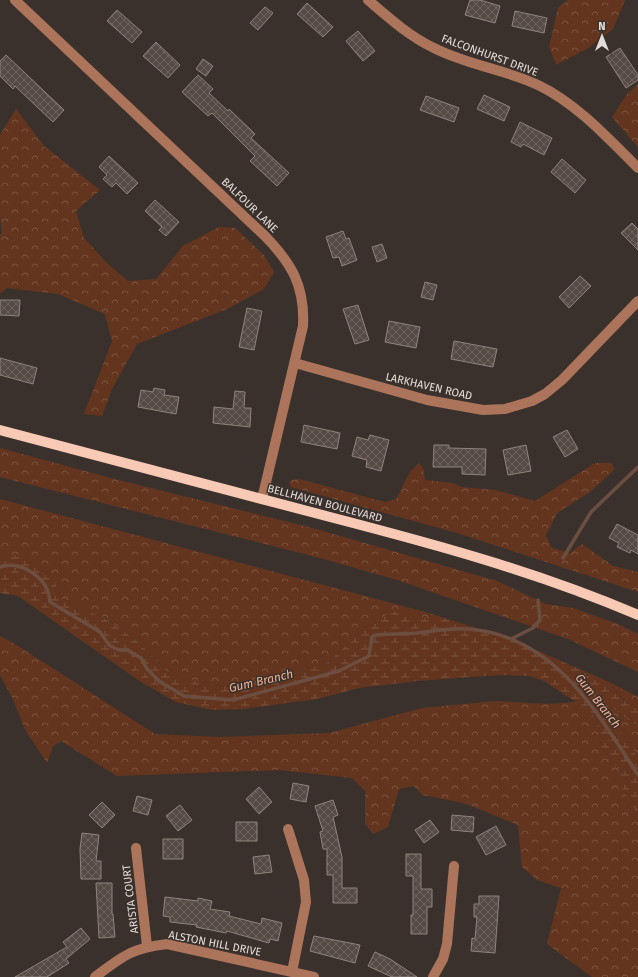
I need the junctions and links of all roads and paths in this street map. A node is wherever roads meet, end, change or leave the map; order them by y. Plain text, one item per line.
1 (15, 0) edge
2 (368, 0) edge
3 (638, 168) edge
4 (638, 301) edge
5 (295, 363) junction
6 (0, 430) edge
7 (262, 499) junction
8 (638, 615) edge
9 (288, 829) dead end
10 (136, 848) dead end
11 (454, 866) dead end
12 (147, 946) junction
13 (292, 972) junction
14 (95, 977) edge
15 (314, 977) edge
16 (433, 977) edge

1 - 5 street, BALFOUR LANE
2 - 3 street, FALCONHURST DRIVE
4 - 5 street, LARKHAVEN ROAD
5 - 7 street, BALFOUR LANE
6 - 7 main road, BELLHAVEN BOULEVARD
7 - 8 main road, BELLHAVEN BOULEVARD
9 - 13 street
10 - 12 street, ARISTA COURT
11 - 16 street
12 - 13 street, ALSTON HILL DRIVE
12 - 14 street, ALSTON HILL DRIVE
13 - 15 street, ALSTON HILL DRIVE

